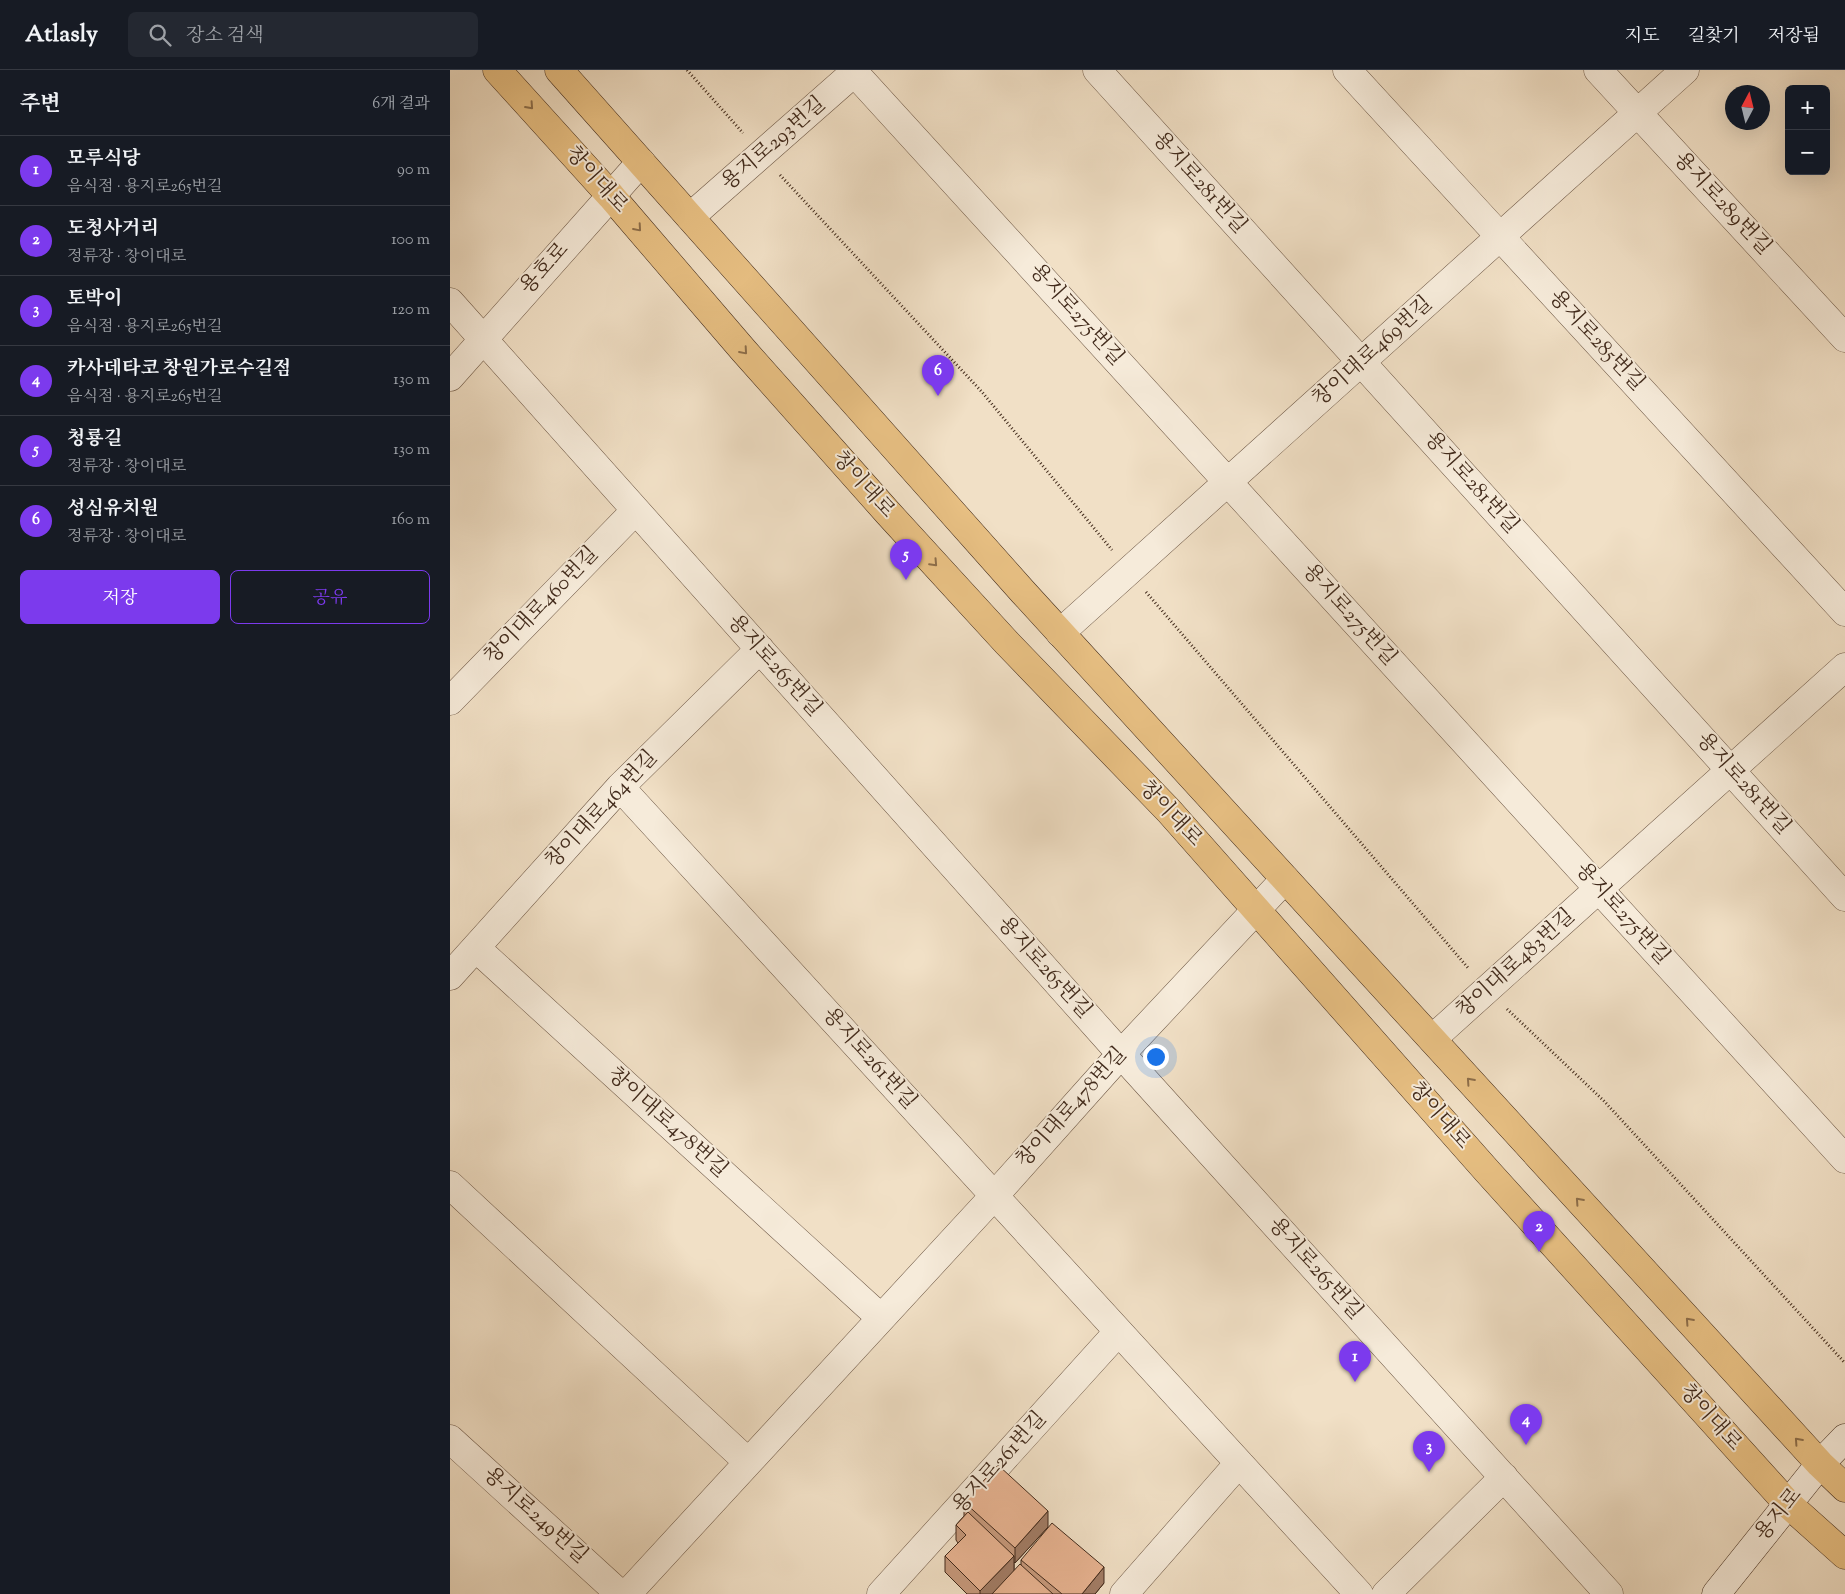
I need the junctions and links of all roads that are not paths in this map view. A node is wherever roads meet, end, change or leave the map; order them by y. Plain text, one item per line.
1 (497, 70) edge
2 (559, 70) edge
3 (1097, 70) edge
4 (1347, 70) edge
5 (1598, 70) edge
6 (1686, 70) edge
7 (855, 71) edge
8 (1638, 113) junction
9 (641, 162) junction
10 (611, 196) junction
11 (690, 217) junction
12 (1500, 237) junction
13 (450, 302) edge
14 (484, 338) junction
15 (1845, 338) edge
16 (1361, 362) junction
17 (450, 377) edge
18 (1228, 483) junction
19 (635, 511) junction
20 (1845, 612) edge
21 (1060, 632) junction
22 (760, 649) junction
23 (1845, 667) edge
24 (450, 701) edge
25 (1731, 770) junction
26 (620, 787) junction
27 (1285, 879) junction
28 (1599, 889) junction
29 (1845, 897) edge
30 (1256, 909) junction
31 (476, 948) junction
32 (450, 976) edge
33 (1432, 1039) junction
34 (1121, 1054) junction
35 (1845, 1159) edge
36 (450, 1185) edge
37 (994, 1196) junction
38 (881, 1318) junction
39 (1118, 1332) junction
40 (1845, 1438) edge
41 (450, 1439) edge
42 (748, 1462) junction
43 (1239, 1463) junction
44 (1820, 1464) junction
45 (1504, 1477) junction
46 (1845, 1488) edge
47 (1788, 1504) junction
48 (1845, 1555) edge
49 (620, 1594) edge
50 (627, 1594) edge
51 (881, 1594) edge
52 (1124, 1594) edge
53 (1359, 1594) edge
54 (1386, 1594) edge
55 (1609, 1594) edge
56 (1716, 1594) edge

1 -> 10 main road, 창이대로
2 - 9 main road, 창이대로
3 - 16 street, 용지로281번길
4 - 12 street, 용지로285번길
5 - 8 street, 용지로289번길
6 - 8 street, 창이대로469번길
7 - 11 street, 용지로293번길
7 - 18 street, 용지로275번길
8 - 12 street, 창이대로469번길
8 - 15 street, 용지로289번길
9 - 10 street, 용호로
9 - 11 main road, 창이대로
10 - 14 street, 용호로
10 -> 30 main road, 창이대로
11 - 21 main road, 창이대로
12 - 16 street, 창이대로469번길
12 - 20 street, 용지로285번길
13 - 14 street, 용지로265번길
14 - 17 street, 용호로
14 - 19 street, 용지로265번길
16 - 18 street, 창이대로469번길
16 - 25 street, 용지로281번길
18 - 21 street, 창이대로469번길
18 - 28 street, 용지로275번길
19 - 22 street, 용지로265번길
19 - 24 street, 창이대로460번길
21 - 27 main road, 창이대로
22 - 26 street, 창이대로464번길
22 - 34 street, 용지로265번길
23 - 25 street, 창이대로483번길
25 - 28 street, 창이대로483번길
25 - 29 street, 용지로281번길
26 - 31 street, 창이대로464번길
26 - 37 street, 용지로261번길
27 - 30 street, 창이대로478번길
27 - 33 main road, 창이대로
28 - 33 street, 창이대로483번길
28 - 35 street, 용지로275번길
30 - 34 street, 창이대로478번길
30 - 47 main road, 창이대로
31 - 32 street, 창이대로464번길
31 - 38 street, 창이대로478번길
44 -> 33 main road, 창이대로
34 - 37 street, 창이대로478번길
34 - 45 street, 용지로265번길
36 - 42 street
37 - 38 street, 창이대로478번길
37 - 39 street, 용지로261번길
38 - 42 street, 창이대로478번길
39 - 43 street, 용지로261번길
39 - 51 street, 용지로261번길
40 - 44 street, 용지로
41 - 49 street, 용지로249번길
42 - 50 street, 창이대로478번길
43 - 52 street
43 - 53 street, 용지로261번길
44 - 46 main road, 창이대로
44 - 47 street, 용지로
45 - 54 street
45 - 55 street, 용지로265번길
47 - 48 main road, 창이대로
47 - 56 street, 용지로

